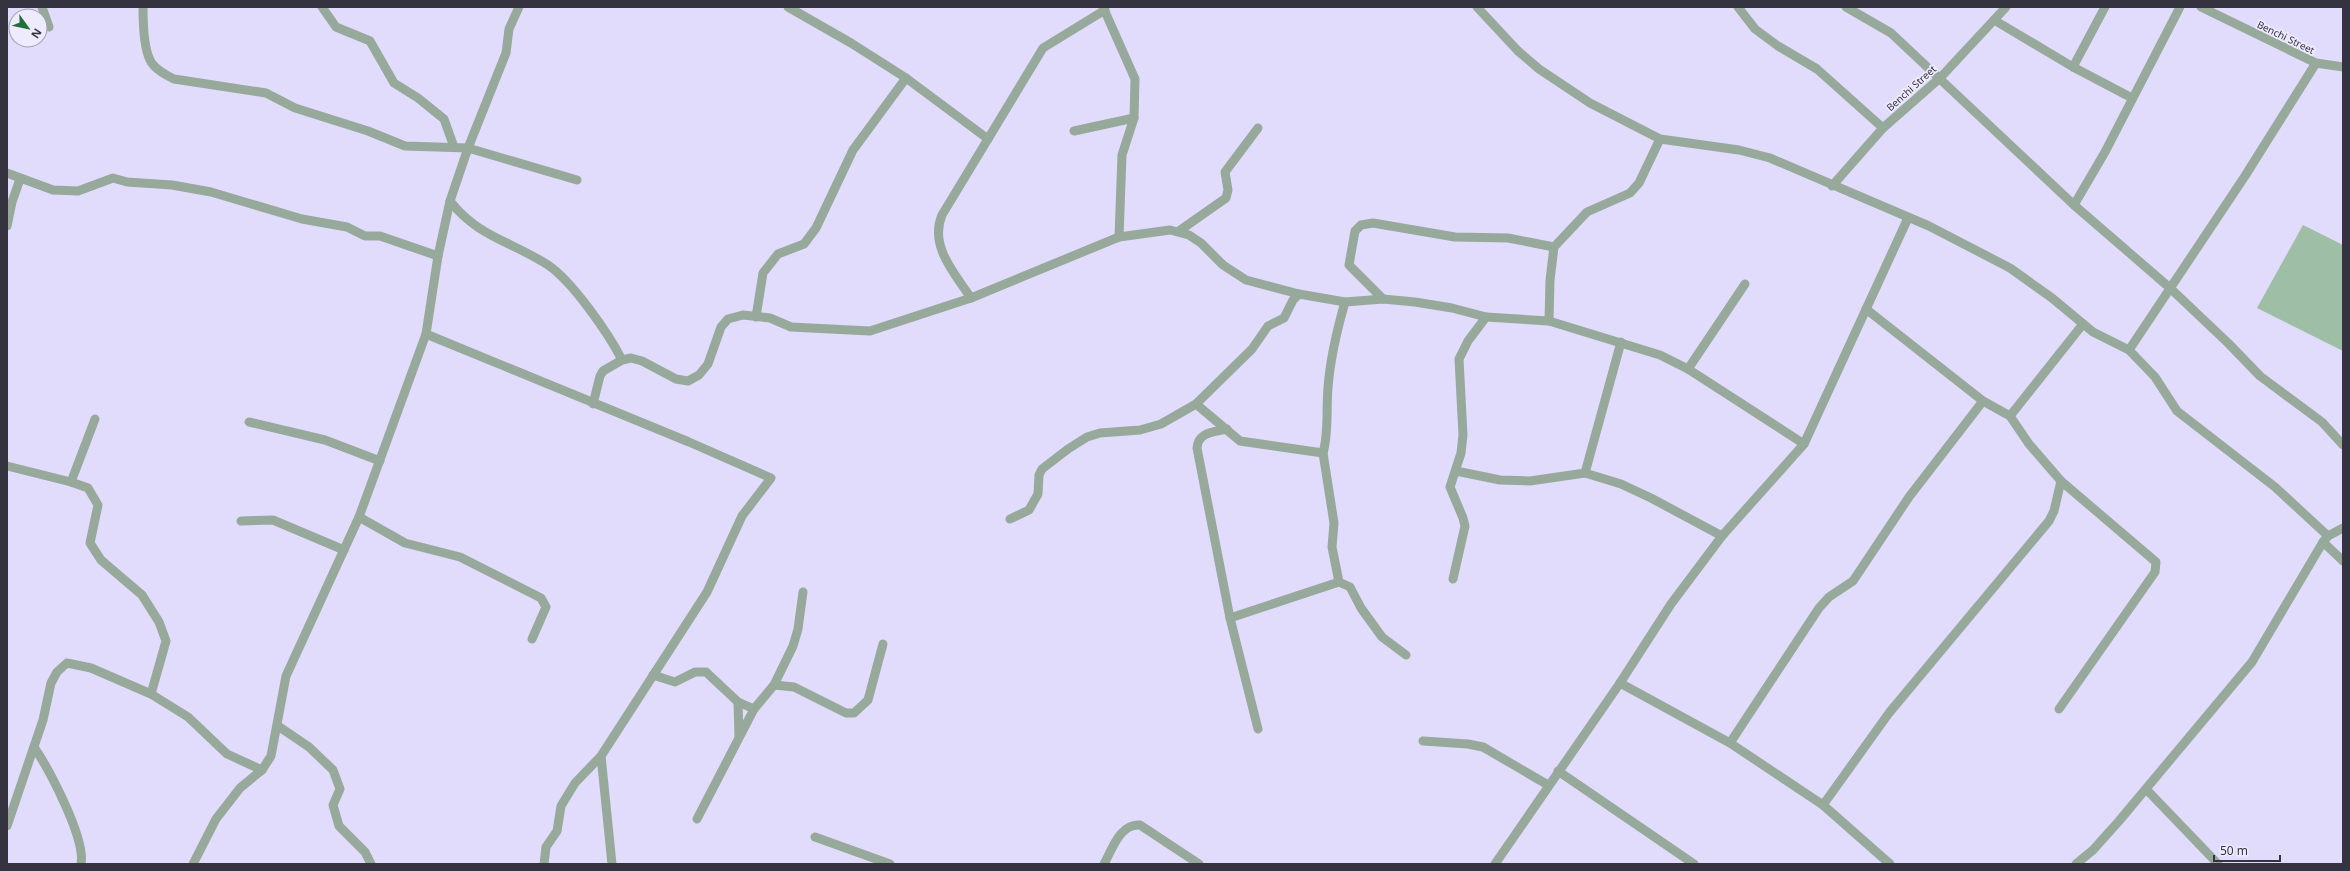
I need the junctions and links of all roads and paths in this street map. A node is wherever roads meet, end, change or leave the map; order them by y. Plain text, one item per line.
1 (42, 7) edge
2 (142, 7) edge
3 (322, 7) edge
4 (518, 7) edge
5 (788, 7) edge
6 (1477, 7) edge
7 (1738, 7) edge
8 (1846, 7) edge
9 (2006, 7) edge
10 (2105, 7) edge
11 (2180, 7) edge
12 (2201, 7) edge
13 (1104, 9) edge
14 (799, 10) edge
15 (1994, 20) junction
16 (49, 27) dead end
17 (2316, 63) junction
18 (2073, 67) junction
19 (2343, 67) edge
20 (1941, 77) junction
21 (906, 78) junction
22 (2132, 98) junction
23 (1134, 118) junction
24 (1258, 128) dead end
25 (1883, 128) junction
26 (1074, 131) dead end
27 (988, 139) junction
28 (1660, 139) junction
29 (454, 147) junction
30 (468, 148) junction
31 (7, 173) edge
32 (20, 179) junction
33 (576, 180) dead end
34 (1832, 186) junction
35 (450, 201) junction
36 (2074, 205) junction
37 (1908, 218) junction
38 (7, 226) edge
39 (1179, 231) junction
40 (1119, 238) junction
41 (1554, 247) junction
42 (438, 256) junction
43 (1745, 284) dead end
44 (2170, 288) junction
45 (1299, 294) junction
46 (971, 298) junction
47 (1383, 299) junction
48 (1345, 302) junction
49 (1866, 309) junction
50 (756, 317) junction
51 (1486, 317) junction
52 (1549, 321) junction
53 (2083, 324) junction
54 (426, 334) junction
55 (1621, 342) junction
56 (2129, 350) junction
57 (622, 360) junction
58 (1688, 369) junction
59 (1983, 401) junction
60 (593, 404) junction
61 (1196, 404) junction
62 (2010, 416) junction
63 (95, 419) dead end
64 (249, 422) dead end
65 (1227, 429) junction
66 (1804, 444) junction
67 (2343, 445) edge
68 (1323, 453) junction
69 (380, 461) junction
70 (7, 466) edge
71 (1456, 471) junction
72 (1586, 473) junction
73 (2061, 481) junction
74 (71, 482) junction
75 (359, 517) junction
76 (1010, 519) dead end
77 (241, 520) dead end
78 (2343, 528) edge
79 (1722, 536) junction
80 (2326, 539) junction
81 (344, 550) junction
82 (2343, 561) edge
83 (1453, 579) dead end
84 (1339, 582) junction
85 (803, 592) dead end
86 (1230, 618) junction
87 (532, 639) dead end
88 (883, 644) dead end
89 (1406, 655) dead end
90 (653, 675) junction
91 (1620, 683) junction
92 (774, 685) junction
93 (151, 694) junction
94 (738, 702) junction
95 (754, 709) junction
96 (2059, 710) dead end
97 (278, 726) junction
98 (1258, 729) dead end
99 (739, 738) junction
100 (1422, 741) dead end
101 (1730, 743) junction
102 (34, 747) junction
103 (601, 756) junction
104 (262, 770) junction
105 (1558, 771) junction
106 (1548, 785) junction
107 (2146, 789) junction
108 (1823, 805) junction
109 (697, 819) dead end
110 (7, 826) edge
111 (815, 837) dead end
112 (81, 864) edge
113 (192, 864) edge
114 (371, 864) edge
115 (544, 864) edge
116 (612, 864) edge
117 (890, 864) edge
118 (1104, 864) edge
119 (1199, 864) edge
120 (1495, 864) edge
121 (1694, 864) edge
122 (1890, 864) edge
123 (2076, 864) edge
124 (2218, 864) edge

1 - 16 street
2 - 29 street
3 - 29 street
4 - 30 street
5 - 14 street
6 - 28 street
7 - 25 street
8 - 20 street
9 - 15 street, Benchi Street
10 - 18 street
11 - 22 street
12 - 17 street, Benchi Street
13 - 23 street
13 - 27 street
14 - 21 street
15 - 18 street
15 - 20 street, Benchi Street
17 - 19 street, Benchi Street
17 - 44 street
18 - 22 street
20 - 25 street, Benchi Street
20 - 36 street
21 - 27 street
21 - 50 street
22 - 36 street
23 - 26 street
23 - 40 street
24 - 39 street
25 - 34 street, Benchi Street
27 - 46 street
28 - 34 street
28 - 41 street
29 - 30 street
30 - 33 street
30 - 35 street
31 - 32 street
32 - 38 street
32 - 42 street
34 - 37 street
35 - 42 street
35 - 57 street
36 - 44 street
37 - 49 street
37 - 53 street
39 - 40 street
39 - 45 street
40 - 46 street
41 - 47 street
41 - 52 street
42 - 54 street
43 - 58 street
44 - 56 street
44 - 67 street
45 - 48 street
45 - 61 street
46 - 50 street
47 - 48 street
47 - 51 street
48 - 68 street
49 - 59 street
49 - 66 street
50 - 57 street
51 - 52 street
51 - 71 street
52 - 55 street
53 - 56 street
53 - 62 street
54 - 60 street
54 - 69 street
55 - 58 street
55 - 72 street
56 - 80 street
57 - 60 street
58 - 66 street
59 - 62 street
59 - 101 street
60 - 90 street
61 - 65 street
61 - 76 street
62 - 73 street
63 - 74 street
64 - 69 street
65 - 68 street
65 - 86 street
66 - 79 street
68 - 84 street
69 - 75 street
70 - 74 street
71 - 72 street
71 - 83 street
72 - 79 street
73 - 96 street
73 - 108 street
74 - 93 street
75 - 81 street
75 - 87 street
77 - 81 street
78 - 80 street
79 - 91 street
80 - 82 street
80 - 107 street
81 - 97 street
84 - 86 street
84 - 89 street
85 - 92 street
86 - 98 street
88 - 92 street
90 - 94 street
90 - 103 street
91 - 101 street
91 - 105 street
92 - 95 street
93 - 102 street
93 - 104 street
94 - 95 street
94 - 99 street
95 - 99 street
97 - 104 street
97 - 114 street
99 - 109 street
100 - 106 street
101 - 108 street
102 - 110 street
102 - 112 street
103 - 115 street
103 - 116 street
104 - 113 street
105 - 106 street
105 - 121 street
106 - 120 street
107 - 123 street
107 - 124 street
108 - 122 street
111 - 117 street
118 - 119 street

